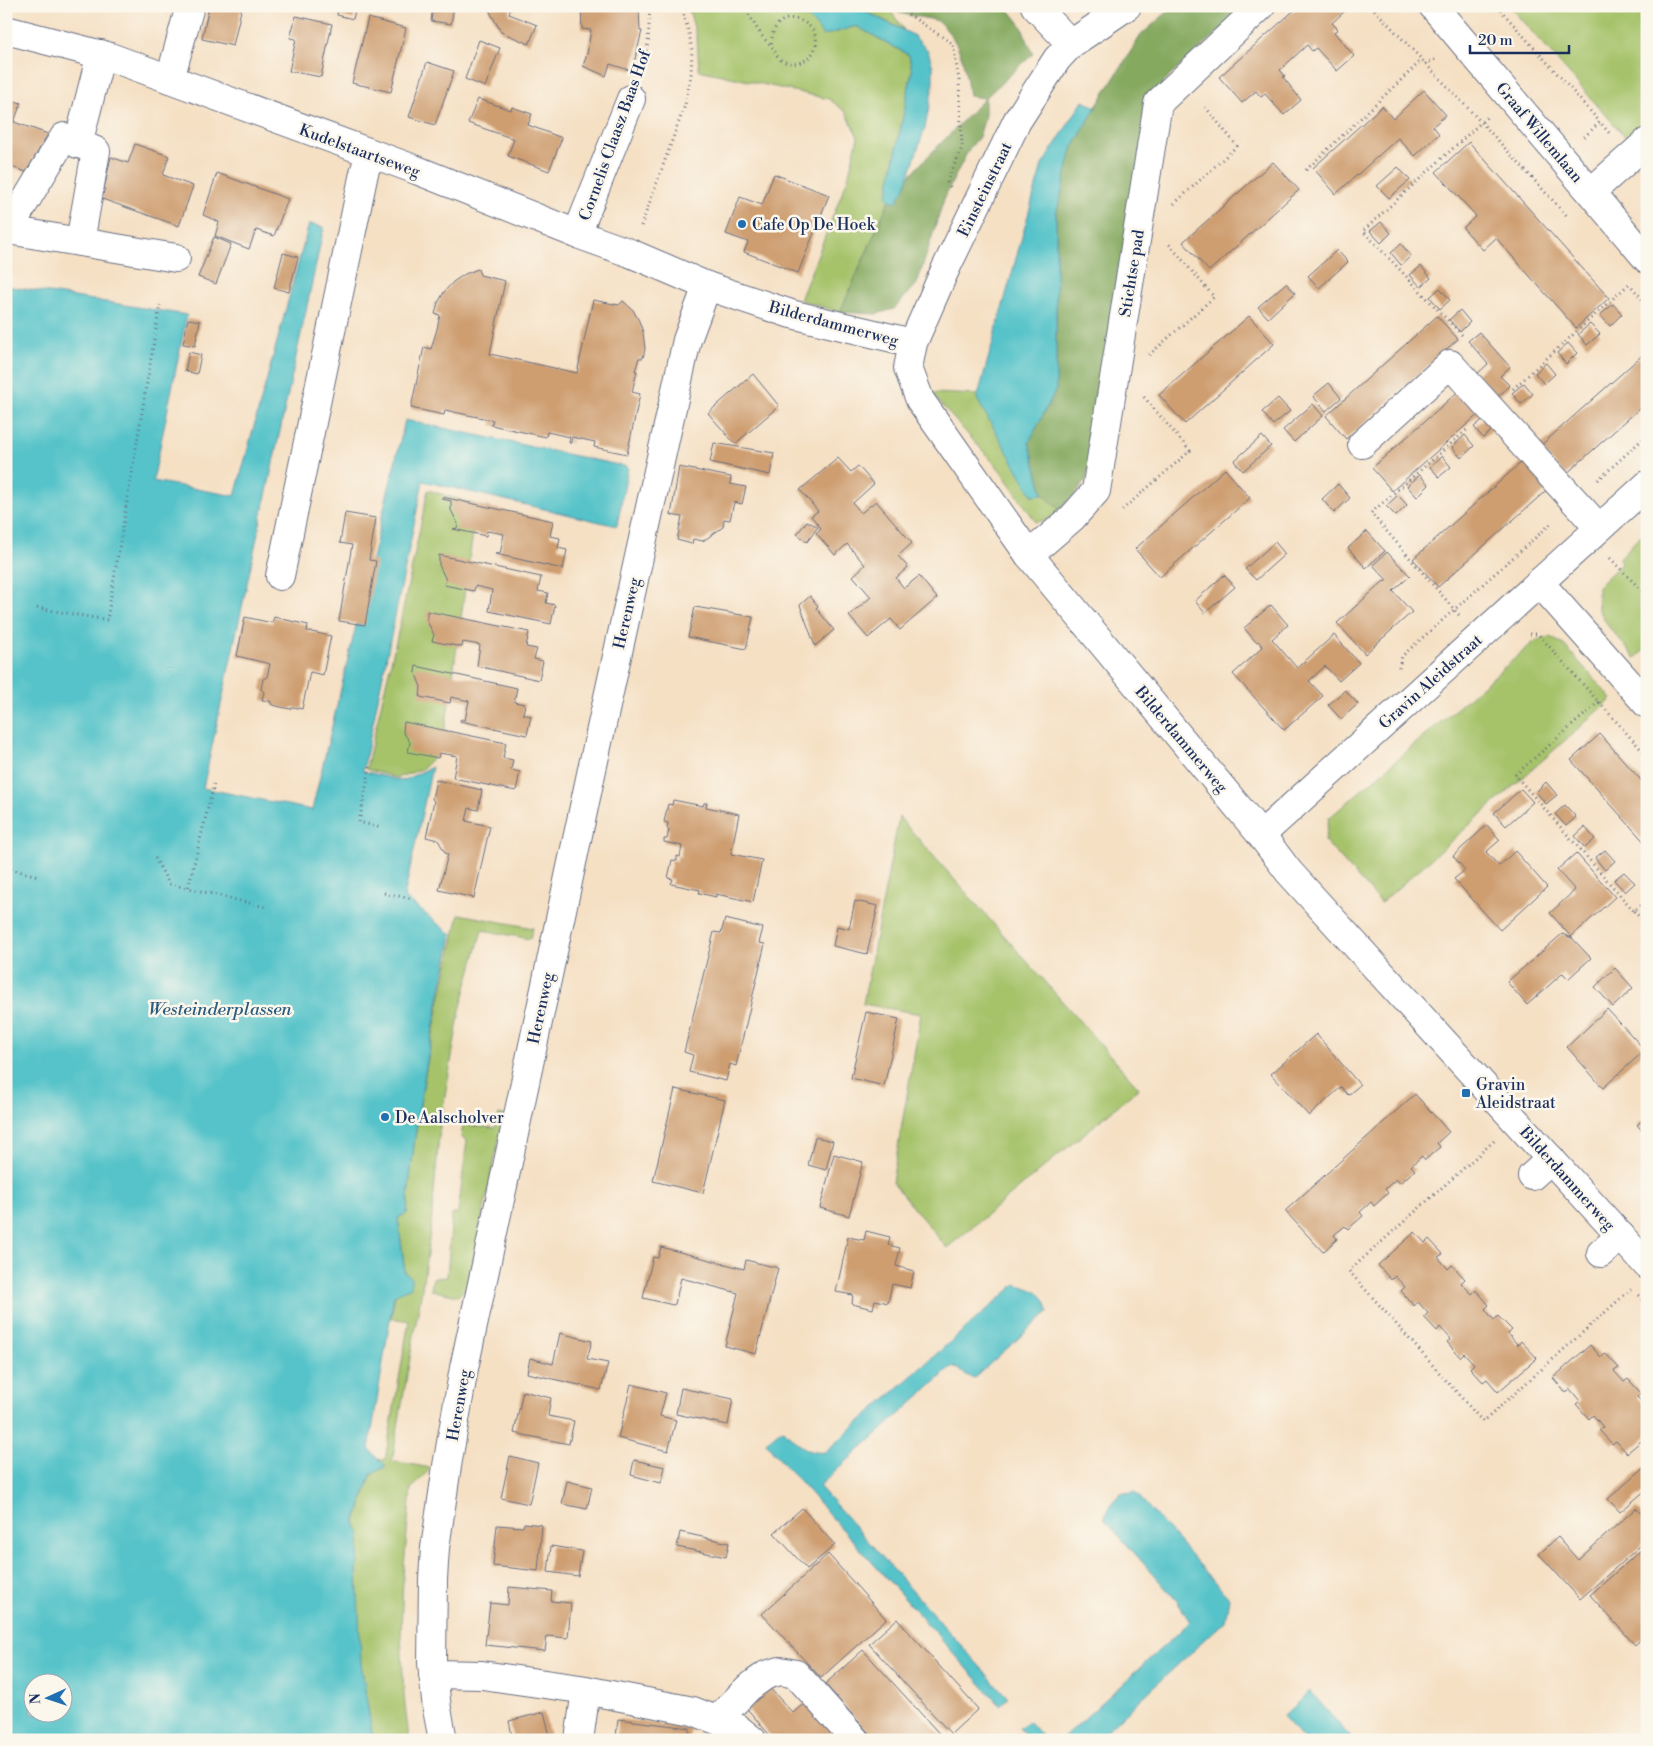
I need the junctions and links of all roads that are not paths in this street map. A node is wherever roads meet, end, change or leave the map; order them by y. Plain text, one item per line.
1 (190, 6) edge
2 (1035, 6) edge
3 (1127, 6) edge
4 (1261, 6) edge
5 (1433, 6) edge
6 (6, 30) edge
7 (1070, 44) junction
8 (101, 54) junction
9 (170, 79) junction
10 (631, 99) road end
11 (1647, 142) edge
12 (78, 144) junction
13 (370, 153) junction
14 (1591, 192) junction
15 (7, 230) edge
16 (577, 234) junction
17 (80, 242) junction
18 (176, 258) dead end
19 (1641, 269) edge
20 (708, 286) junction
21 (914, 343) junction
22 (1362, 444) dead end
23 (1647, 485) edge
24 (1594, 532) junction
25 (1029, 555) junction
26 (280, 576) dead end
27 (1539, 582) junction
28 (1647, 704) edge
29 (1260, 835) junction
30 (1647, 1265) edge
31 (433, 1674) junction
32 (586, 1690) junction
33 (717, 1720) junction
34 (444, 1740) edge
35 (579, 1740) edge
36 (752, 1740) edge
37 (855, 1740) edge

1 - 9 street
2 - 7 street
3 - 7 street, Einsteinstraat
4 - 25 street, Stichtse pad
5 - 14 street, Graaf Willemlaan
6 - 8 street, Kudelstaartseweg
7 - 21 street, Einsteinstraat
8 - 9 street, Kudelstaartseweg
8 - 12 street
9 - 13 street, Kudelstaartseweg
10 - 16 street, Cornelis Claasz Baas Hof
11 - 14 street
12 - 15 street
12 - 17 street
13 - 16 street, Kudelstaartseweg
13 - 26 street
14 - 19 street, Graaf Willemlaan
15 - 17 street
16 - 20 street, Kudelstaartseweg
17 - 18 street
20 - 21 street, Bilderdammerweg
20 - 31 street, Herenweg
21 - 25 street, Bilderdammerweg
22 - 24 street
23 - 24 street, Gravin Aleidstraat
24 - 27 street, Gravin Aleidstraat
25 - 29 street, Bilderdammerweg
27 - 28 street
27 - 29 street, Gravin Aleidstraat
29 - 30 street, Bilderdammerweg
31 - 32 street
31 - 34 street, Herenweg
32 - 33 street
32 - 35 street
33 - 36 street
33 - 37 street

